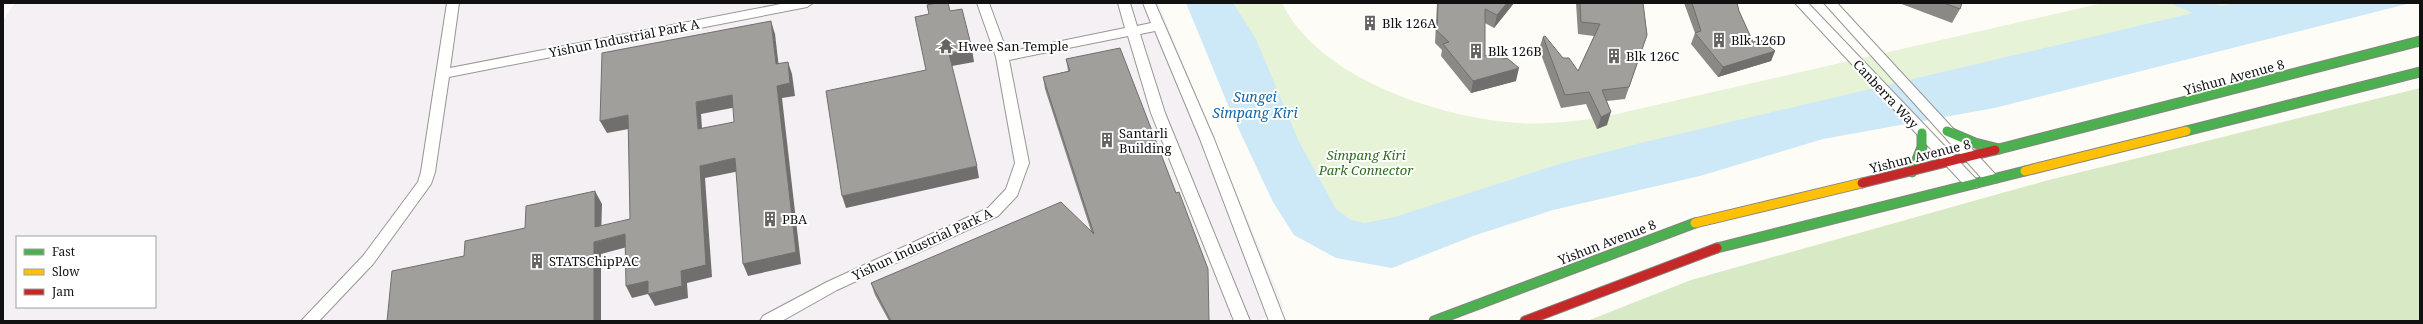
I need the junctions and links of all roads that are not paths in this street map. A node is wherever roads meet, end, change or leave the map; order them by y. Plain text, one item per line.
1 (453, 3) edge
2 (807, 3) edge
3 (983, 3) edge
4 (1124, 3) edge
5 (1149, 3) edge
6 (1801, 3) edge
7 (1830, 3) edge
8 (1159, 26) junction
9 (1134, 31) junction
10 (2420, 41) edge
11 (1002, 57) junction
12 (2420, 72) edge
13 (442, 74) junction
14 (1946, 130) junction
15 (1921, 133) junction
16 (2000, 149) junction
17 (1970, 157) junction
18 (1949, 162) junction
19 (1912, 172) junction
20 (1991, 179) junction
21 (1972, 184) junction
22 (309, 321) edge
23 (768, 321) edge
24 (1242, 321) edge
25 (1277, 321) edge
26 (1434, 321) edge
27 (1525, 321) edge

1 - 13 street
2 - 13 street, Yishun Industrial Park A
3 - 11 street, Yishun Industrial Park A
4 - 9 street
5 - 8 street
6 - 15 street, Canberra Way
7 - 14 street, Canberra Way
8 - 9 street
8 - 25 street
9 - 11 street
9 - 24 street
10 - 16 main road, Yishun Avenue 8
11 - 23 street, Yishun Industrial Park A
12 - 20 main road
13 - 22 street
14 - 16 main road
14 - 17 street, Canberra Way
15 - 18 street, Canberra Way
15 - 19 main road
16 - 17 main road, Yishun Avenue 8
17 - 18 main road, Yishun Avenue 8
17 - 20 street, Canberra Way
18 - 19 main road, Yishun Avenue 8
18 - 21 street, Canberra Way
19 - 26 main road, Yishun Avenue 8
20 - 21 main road
21 - 27 main road

